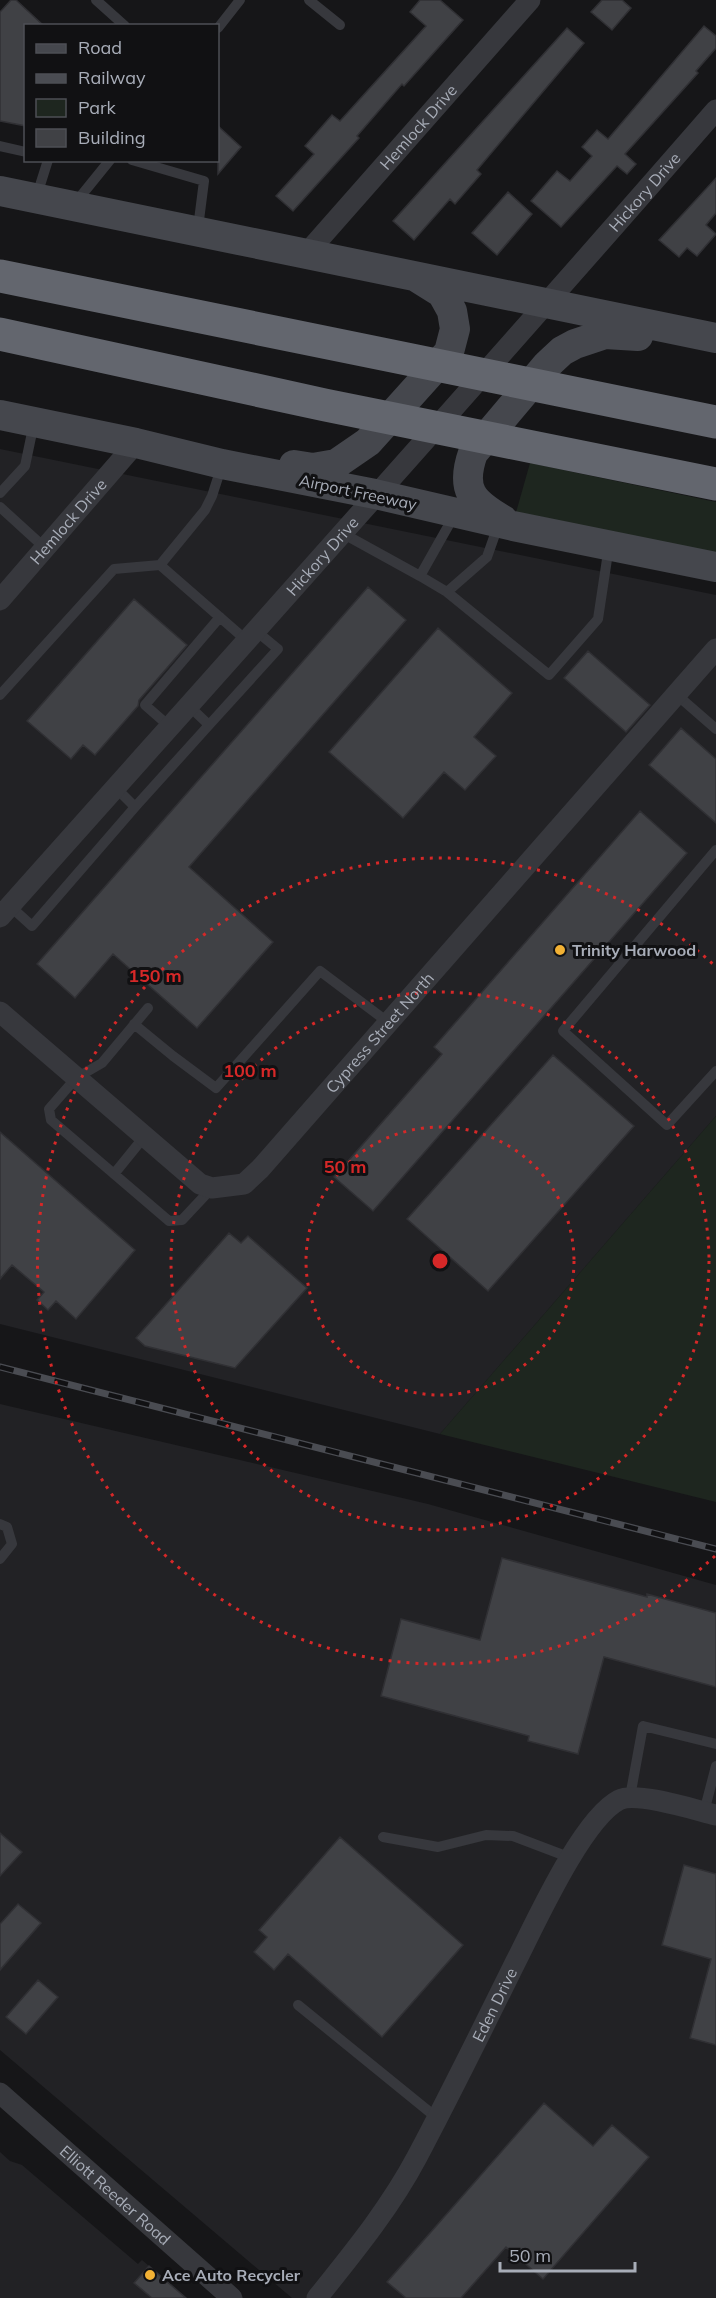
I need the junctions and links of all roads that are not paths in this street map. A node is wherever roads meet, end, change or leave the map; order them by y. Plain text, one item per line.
1 (96, 0) edge
2 (240, 0) edge
3 (309, 0) edge
4 (530, 0) edge
5 (124, 24) edge
6 (340, 25) dead end
7 (219, 27) edge
8 (716, 110) edge
9 (0, 146) edge
10 (24, 152) edge
11 (47, 162) edge
12 (108, 162) edge
13 (139, 162) edge
14 (0, 191) edge
15 (36, 198) junction
16 (74, 206) junction
17 (197, 231) junction
18 (307, 253) junction
19 (412, 275) junction
20 (0, 276) edge
21 (547, 304) junction
22 (0, 334) edge
23 (716, 338) edge
24 (716, 344) edge
25 (0, 415) edge
26 (34, 422) junction
27 (716, 422) edge
28 (136, 443) junction
29 (222, 464) junction
30 (716, 484) edge
31 (0, 493) edge
32 (375, 494) junction
33 (0, 507) edge
34 (456, 513) junction
35 (506, 524) junction
36 (342, 533) junction
37 (609, 546) junction
38 (45, 548) junction
39 (160, 564) junction
40 (716, 567) edge
41 (420, 576) junction
42 (447, 592) junction
43 (0, 600) edge
44 (220, 617) junction
45 (251, 635) junction
46 (716, 649) edge
47 (0, 695) edge
48 (677, 695) junction
49 (188, 705) junction
50 (209, 725) junction
51 (169, 726) junction
52 (716, 729) edge
53 (115, 787) junction
54 (135, 807) junction
55 (716, 850) edge
56 (5, 912) edge
57 (147, 1008) dead end
58 (0, 1012) edge
59 (389, 1023) junction
60 (134, 1024) junction
61 (716, 1071) edge
62 (76, 1078) junction
63 (144, 1137) junction
64 (114, 1174) junction
65 (212, 1188) junction
66 (0, 1524) edge
67 (0, 1560) edge
68 (716, 1744) edge
69 (716, 1766) edge
70 (630, 1797) junction
71 (710, 1814) edge
72 (382, 1837) dead end
73 (572, 1858) junction
74 (298, 2006) dead end
75 (0, 2093) edge
76 (437, 2118) junction
77 (232, 2298) edge
78 (317, 2298) edge

1 - 5 lane
2 - 7 lane
3 - 6 lane
4 - 18 street, Hemlock Drive
8 - 21 street, Hickory Drive
9 - 10 lane
11 - 15 lane
12 - 16 lane
13 - 17 lane
14 - 15 main road
15 - 16 main road
16 - 17 main road
17 - 18 main road
18 - 19 main road
19 - 21 main road
19 - 29 main road
20 - 27 highway
21 - 23 main road
21 - 32 street, Hickory Drive
22 - 30 highway
24 - 35 main road
25 - 26 main road, Airport Freeway
26 - 28 main road, Airport Freeway
26 - 31 lane
28 - 29 main road, Airport Freeway
28 - 38 street, Hemlock Drive
29 - 32 main road, Airport Freeway
29 - 39 lane
32 - 34 main road, Airport Freeway
32 - 36 street, Hickory Drive
33 - 38 lane
34 - 35 main road, Airport Freeway
34 - 41 lane
35 - 37 main road, Airport Freeway
35 - 42 lane
36 - 41 lane
36 - 45 street, Hickory Drive
37 - 40 main road, Airport Freeway
37 - 42 lane
38 - 43 street, Hemlock Drive
39 - 44 lane
39 - 47 lane
41 - 42 lane
44 - 45 lane
44 - 51 lane
45 - 49 street, Hickory Drive
45 - 50 lane
46 - 48 street, Cypress Street North
48 - 52 lane
48 - 59 street, Cypress Street North
49 - 50 lane
49 - 51 street, Hickory Drive
50 - 54 lane
51 - 53 street, Hickory Drive
53 - 54 lane
53 - 56 street, Hickory Drive
54 - 56 lane
55 - 61 lane
57 - 60 lane
58 - 62 street
59 - 60 lane
59 - 65 street, Cypress Street North
60 - 62 lane
62 - 63 street
62 - 64 lane
63 - 64 lane
63 - 65 street
64 - 65 lane
66 - 67 lane
68 - 70 lane
69 - 71 lane
70 - 71 street
70 - 73 street, Eden Drive
72 - 73 lane
73 - 76 street, Eden Drive
74 - 76 lane
75 - 77 street, Elliott Reeder Road
76 - 78 street, Eden Drive

